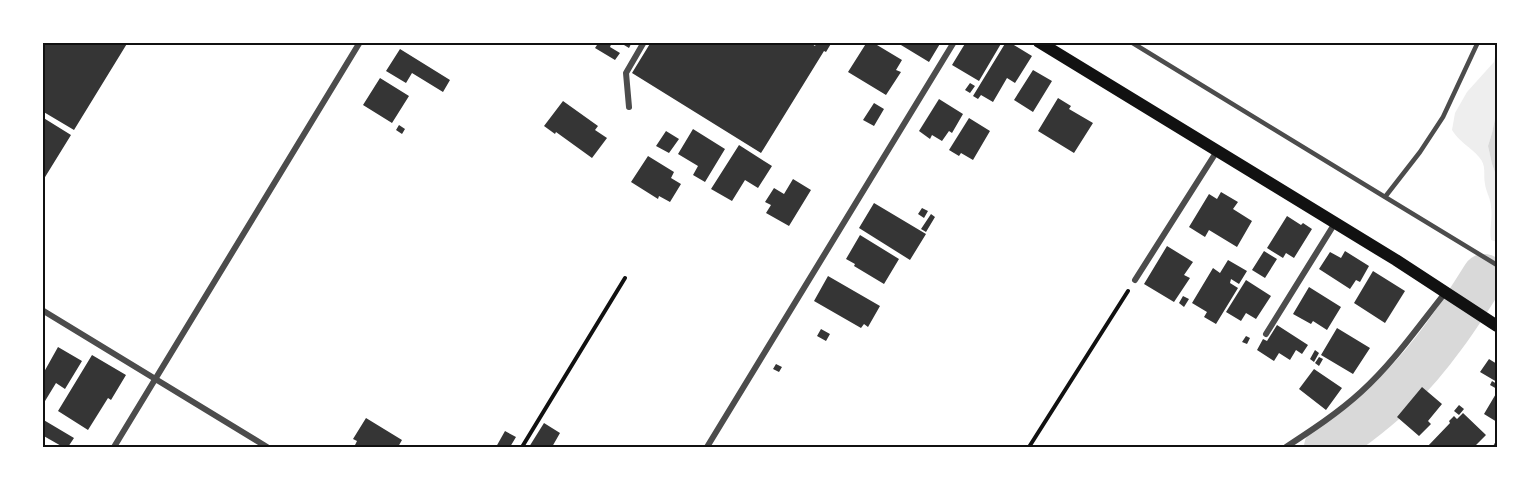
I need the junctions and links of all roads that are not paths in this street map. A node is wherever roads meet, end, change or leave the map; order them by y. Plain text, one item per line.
1 (360, 42) edge
2 (644, 42) edge
3 (954, 42) edge
4 (1040, 42) edge
5 (1131, 42) edge
6 (1479, 42) edge
7 (629, 107) dead end
8 (1217, 151) junction
9 (1385, 197) junction
10 (1335, 223) junction
11 (1497, 265) edge
12 (1135, 280) road end
13 (1448, 294) junction
14 (42, 310) edge
15 (1497, 326) edge
16 (1266, 334) dead end
17 (155, 379) junction
18 (114, 447) edge
19 (267, 447) edge
20 (707, 447) edge
21 (1286, 447) edge

1 - 17 street
2 - 7 street
3 - 20 street
4 - 8 main road
5 - 9 lane
6 - 9 lane
8 - 10 main road
8 - 12 street
9 - 11 lane
10 - 13 main road
10 - 16 street
13 - 15 main road
13 - 21 street
14 - 17 street
17 - 18 street
17 - 19 street

